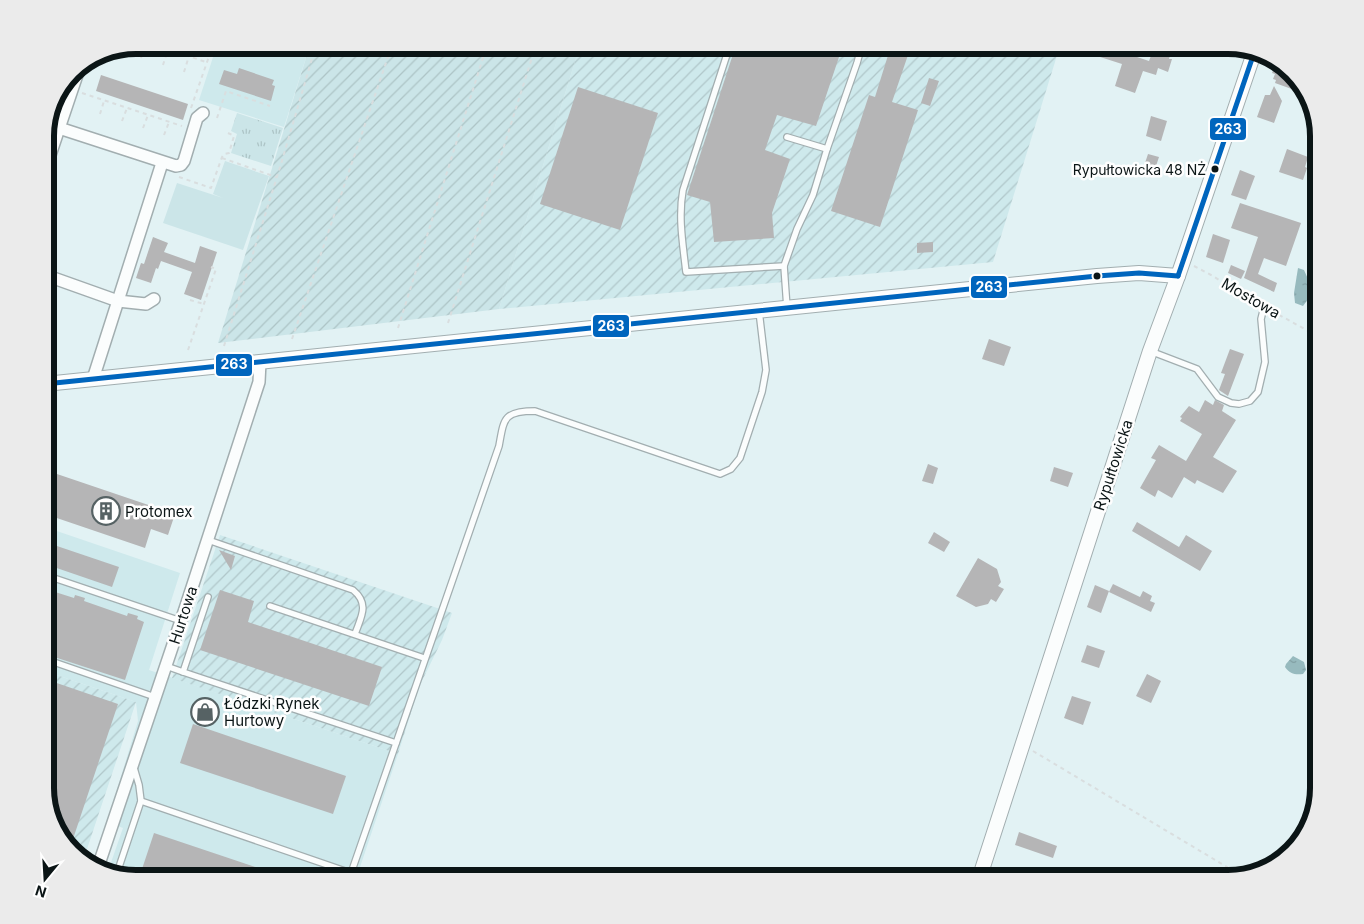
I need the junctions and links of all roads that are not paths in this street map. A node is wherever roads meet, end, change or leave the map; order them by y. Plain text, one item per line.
1 (727, 54) edge
2 (860, 54) edge
3 (1252, 58) edge
4 (75, 82) edge
5 (203, 114) dead end
6 (59, 128) junction
7 (787, 137) dead end
8 (54, 143) edge
9 (827, 149) junction
10 (162, 163) junction
11 (784, 266) junction
12 (1178, 276) junction
13 (54, 278) edge
14 (154, 299) dead end
15 (118, 301) junction
16 (1264, 307) road end
17 (788, 308) junction
18 (759, 311) junction
19 (1150, 351) junction
20 (260, 362) junction
21 (93, 379) junction
22 (54, 383) edge
23 (208, 540) junction
24 (54, 579) edge
25 (208, 597) dead end
26 (270, 606) dead end
27 (181, 622) junction
28 (355, 634) junction
29 (424, 658) junction
30 (54, 663) edge
31 (166, 666) junction
32 (183, 672) junction
33 (155, 698) junction
34 (396, 743) junction
35 (134, 761) junction
36 (141, 801) junction
37 (100, 862) edge
38 (119, 868) edge
39 (333, 870) edge
40 (352, 870) edge
41 (982, 870) edge

1 - 11 lane
2 - 9 lane
3 - 12 street, Rypułtowicka
4 - 6 street
5 - 10 street
6 - 8 street
6 - 10 street
7 - 9 lane
9 - 11 lane
10 - 15 street
11 - 17 lane
12 - 17 street
12 - 19 street, Rypułtowicka
13 - 15 street
14 - 15 street
15 - 21 street
16 - 19 lane
17 - 18 street
18 - 20 street
18 - 29 lane
19 - 41 street, Rypułtowicka
20 - 21 street
20 - 23 street, Hurtowa
21 - 22 street
23 - 27 street, Hurtowa
23 - 28 lane
24 - 27 lane
25 - 32 lane
26 - 28 lane
27 - 31 street, Hurtowa
28 - 29 lane
29 - 34 lane
30 - 33 lane
31 - 32 lane
31 - 33 street, Hurtowa
32 - 34 lane
33 - 35 street, Hurtowa
34 - 40 lane
35 - 36 lane
35 - 37 street, Hurtowa
36 - 38 lane
36 - 39 lane

